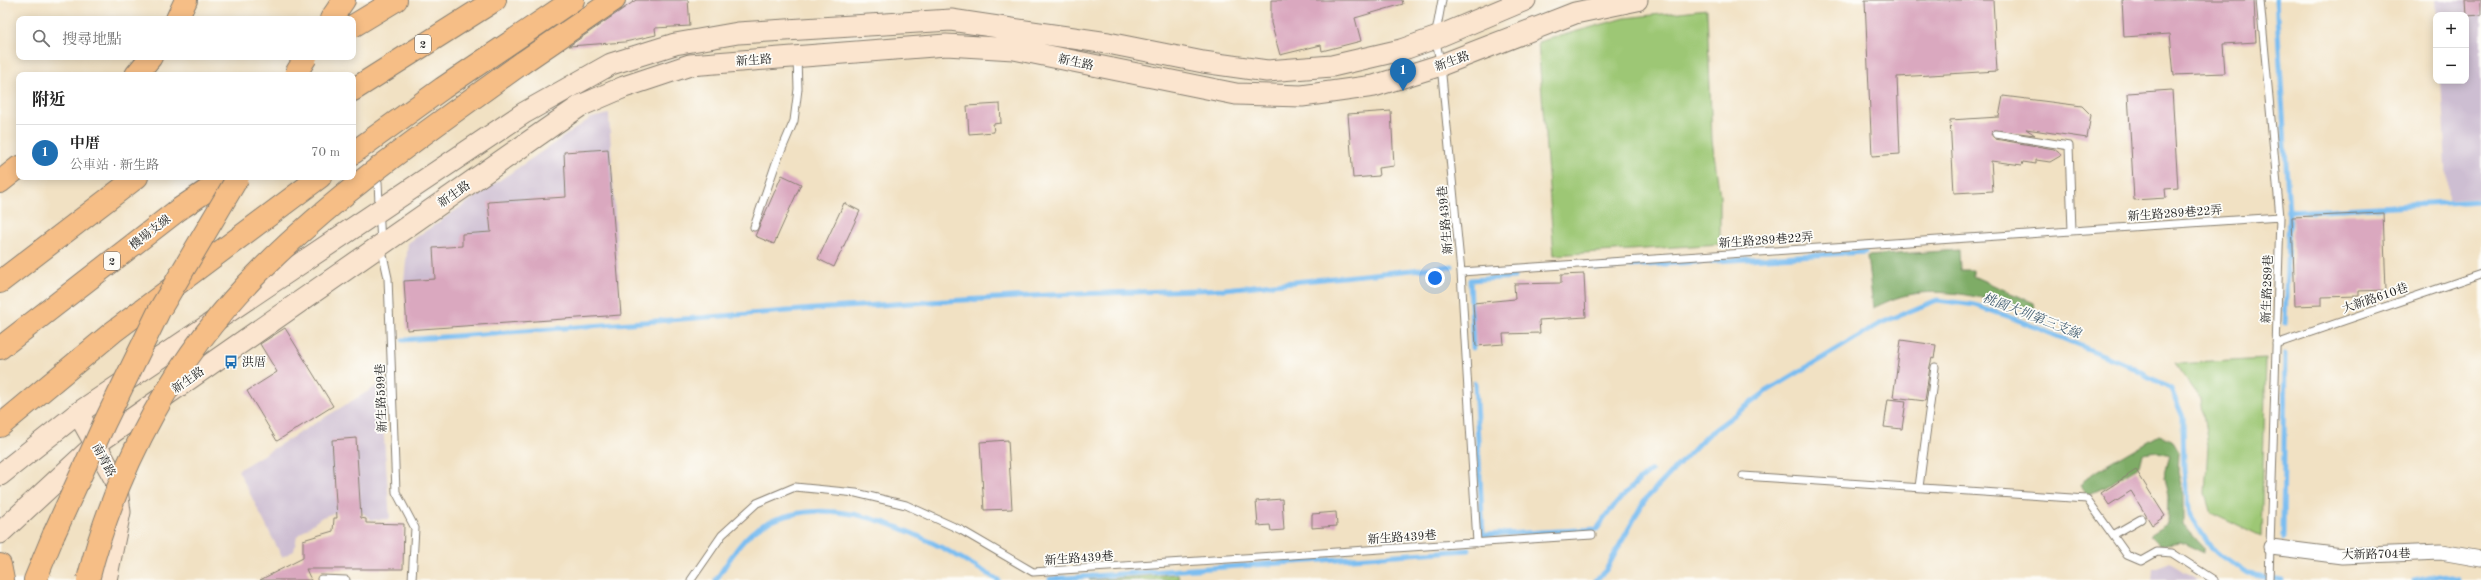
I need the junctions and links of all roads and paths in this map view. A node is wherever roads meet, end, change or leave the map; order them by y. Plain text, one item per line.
1 (186, 0) edge
2 (344, 0) edge
3 (396, 0) edge
4 (495, 0) edge
5 (573, 0) edge
6 (614, 0) edge
7 (1442, 0) edge
8 (1525, 0) edge
9 (1637, 0) edge
10 (2260, 0) edge
11 (178, 16) edge
12 (333, 16) edge
13 (356, 24) edge
14 (1435, 38) junction
15 (797, 56) junction
16 (148, 60) edge
17 (303, 60) edge
18 (305, 60) edge
19 (1442, 65) junction
20 (138, 72) edge
21 (286, 72) edge
22 (298, 72) edge
23 (356, 88) edge
24 (1996, 134) dead end
25 (356, 151) edge
26 (16, 169) edge
27 (133, 180) edge
28 (223, 180) edge
29 (236, 180) edge
30 (316, 180) edge
31 (0, 182) edge
32 (378, 182) dead end
33 (380, 210) junction
34 (2280, 217) junction
35 (754, 227) dead end
36 (2072, 230) junction
37 (381, 246) junction
38 (1461, 272) junction
39 (2481, 274) edge
40 (0, 282) edge
41 (2276, 344) junction
42 (0, 348) edge
43 (1935, 367) dead end
44 (78, 413) junction
45 (0, 426) edge
46 (96, 444) junction
47 (0, 475) edge
48 (1743, 476) dead end
49 (1919, 487) junction
50 (2141, 519) dead end
51 (0, 533) edge
52 (1592, 535) dead end
53 (2113, 535) junction
54 (1477, 543) junction
55 (2271, 547) junction
56 (2481, 559) edge
57 (0, 566) edge
58 (321, 578) dead end
59 (3, 580) edge
60 (35, 580) edge
61 (88, 580) edge
62 (106, 580) edge
63 (346, 580) edge
64 (412, 580) edge
65 (691, 580) edge
66 (2214, 580) edge
67 (2269, 580) edge

1 - 11 main road
2 - 12 main road
3 - 13 main road
4 - 23 main road, 2
5 - 25 main road
6 - 61 main road, bridge
7 - 14 lane
8 - 14 main road, 新生路
9 - 19 main road, 新生路
10 - 34 lane, 新生路289巷
14 - 19 lane, 新生路439巷
14 - 33 main road, 新生路
15 - 19 main road, 新生路
15 - 35 lane
15 - 37 main road, 新生路
16 - 20 main road
17 - 21 main road
18 - 22 main road, bridge
19 - 38 lane, 新生路439巷
24 - 36 lane
26 - 31 main road
27 - 40 main road
28 - 42 main road, 機場支線 / 2
29 - 60 main road, bridge
30 - 45 main road
32 - 33 lane, 新生路599巷
33 - 37 lane, 新生路599巷
33 - 44 main road, 新生路
34 - 36 lane, 新生路289巷22弄
34 - 41 lane, 新生路289巷
36 - 38 lane, 新生路289巷22弄
37 - 46 main road, 新生路
37 - 64 lane, 新生路599巷
38 - 54 lane, 新生路439巷
39 - 41 lane, 大新路610巷
41 - 55 lane, 新生路289巷
43 - 49 lane
44 - 46 main road, 南青路
44 - 47 main road, 新生路
46 - 51 main road, 新生路
46 - 62 main road, 南青路
48 - 49 lane
49 - 53 lane
50 - 53 lane
52 - 54 lane, 新生路439巷
53 - 66 lane
54 - 65 lane, 新生路439巷
55 - 56 street, 大新路704巷
55 - 67 lane, 新生路289巷
57 - 59 main road
58 - 63 lane

